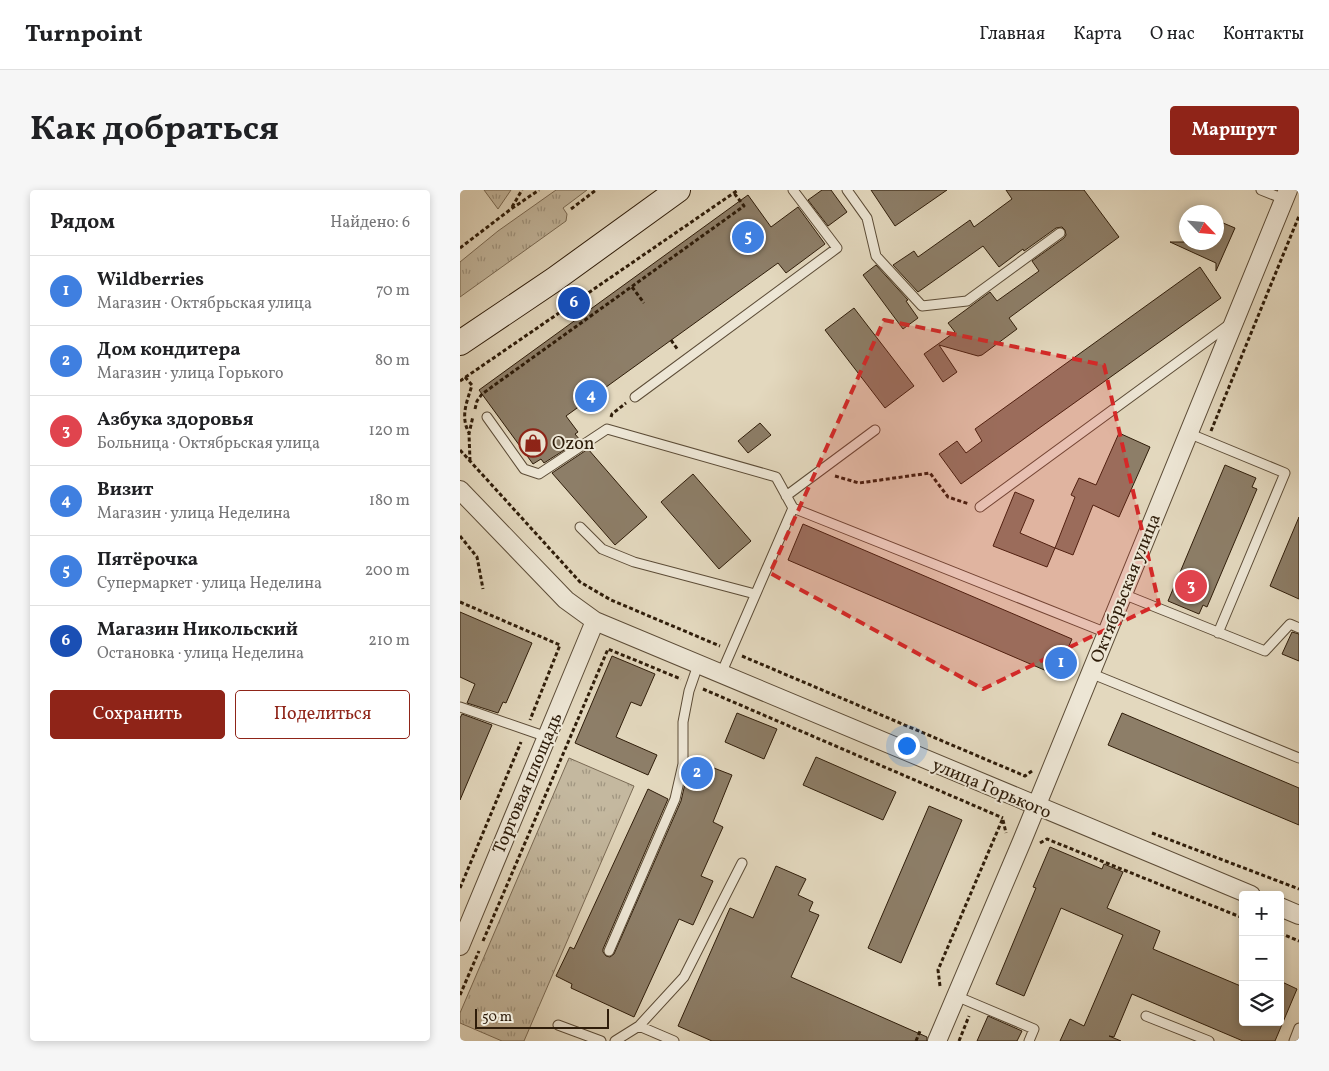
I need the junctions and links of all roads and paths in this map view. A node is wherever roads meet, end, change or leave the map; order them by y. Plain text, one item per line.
1 (522, 190) edge
2 (539, 190) edge
3 (596, 190) edge
4 (678, 190) edge
5 (738, 190) edge
6 (793, 190) edge
7 (847, 190) edge
8 (1261, 190) edge
9 (734, 193) junction
10 (1286, 195) edge
11 (511, 209) junction
12 (570, 209) dead end
13 (1299, 216) edge
14 (1060, 233) dead end
15 (460, 248) edge
16 (632, 286) junction
17 (644, 303) dead end
18 (1234, 321) junction
19 (460, 343) edge
20 (465, 377) junction
21 (460, 381) edge
22 (635, 397) dead end
23 (477, 401) dead end
24 (464, 410) junction
25 (460, 413) edge
26 (487, 417) dead end
27 (875, 430) dead end
28 (1188, 433) junction
29 (1207, 441) junction
30 (460, 450) edge
31 (470, 461) junction
32 (820, 471) junction
33 (460, 490) edge
34 (786, 496) junction
35 (980, 507) joint
36 (792, 508) junction
37 (580, 527) dead end
38 (460, 536) edge
39 (483, 589) dead end
40 (755, 594) junction
41 (1123, 594) junction
42 (595, 621) junction
43 (1299, 628) edge
44 (1106, 633) junction
45 (1218, 633) junction
46 (730, 651) junction
47 (698, 665) junction
48 (1090, 673) junction
49 (721, 674) junction
50 (460, 707) edge
51 (547, 737) junction
52 (1299, 758) edge
53 (1032, 770) dead end
54 (1036, 806) junction
55 (1143, 829) dead end
56 (1006, 834) dead end
57 (1038, 847) dead end
58 (742, 863) dead end
59 (1299, 889) edge
60 (1241, 891) edge
61 (1284, 909) edge
62 (1299, 915) edge
63 (1239, 916) edge
64 (1284, 935) edge
65 (1299, 941) edge
66 (460, 946) edge
67 (610, 951) dead end
68 (937, 992) dead end
69 (956, 996) junction
70 (974, 1004) junction
71 (1146, 1016) dead end
72 (558, 1025) dead end
73 (923, 1025) dead end
74 (639, 1026) junction
75 (1299, 1028) edge
76 (601, 1041) edge
77 (615, 1041) edge
78 (674, 1041) edge
79 (916, 1041) edge
80 (937, 1041) edge
81 (959, 1041) edge
82 (1029, 1041) edge
83 (1209, 1041) edge
84 (1294, 1041) edge

1 - 11 path
2 - 11 path
3 - 12 path
4 - 19 main road
5 - 9 path
6 - 22 lane
7 - 14 lane
8 - 10 lane
9 - 16 path
9 - 20 path
10 - 18 street, Октябрьская улица
11 - 15 path
13 - 29 path
16 - 17 path
16 - 23 path
18 - 28 street, Октябрьская улица
18 - 35 lane
20 - 21 path
20 - 24 path
24 - 25 path
24 - 31 path
26 - 34 lane
27 - 32 lane
28 - 29 lane
28 - 41 street, Октябрьская улица
29 - 45 lane
30 - 31 path
31 - 46 path
32 - 34 lane
32 - 35 path
33 - 42 street, улица Горького
34 - 36 lane
36 - 40 lane
36 - 44 lane
37 - 40 lane
38 - 39 path
40 - 46 lane
41 - 44 street, Октябрьская улица
41 - 45 lane
42 - 47 street, улица Горького
42 - 51 street, Торговая площадь
43 - 45 lane
44 - 48 street, Октябрьская улица
46 - 49 lane
46 - 53 path
47 - 49 street, улица Горького
47 - 67 lane
48 - 52 lane
48 - 54 street, Октябрьская улица
49 - 54 street, улица Горького
50 - 51 lane
51 - 66 street, Торговая площадь
54 - 60 street, улица Горького
54 - 69 street, Октябрьская улица
55 - 59 path
56 - 68 path
57 - 63 path
58 - 74 lane
61 - 62 street
64 - 65 path
69 - 70 lane
69 - 80 street, Октябрьская улица
70 - 81 path
70 - 82 lane
71 - 83 lane
72 - 76 lane
73 - 79 path
74 - 77 lane
74 - 78 lane
75 - 84 lane

